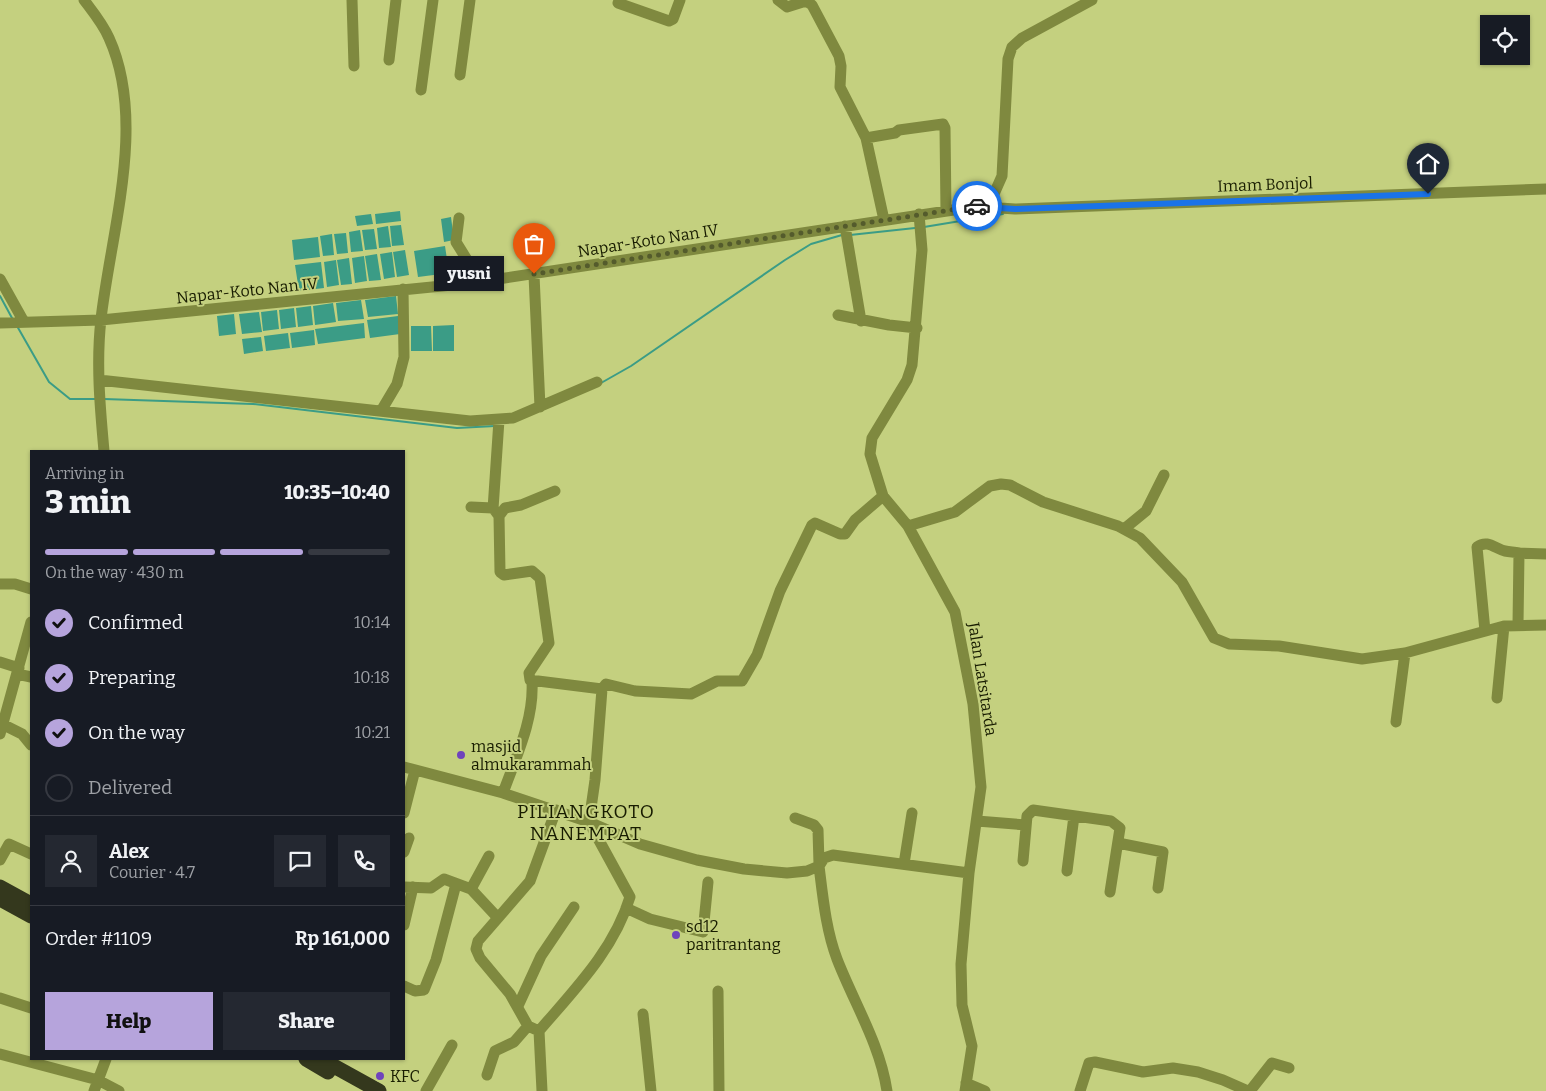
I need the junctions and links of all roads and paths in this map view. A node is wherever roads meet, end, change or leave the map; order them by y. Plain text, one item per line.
1 (84, 0) edge
2 (352, 0) edge
3 (396, 0) edge
4 (432, 0) edge
5 (466, 0) edge
6 (680, 0) edge
7 (778, 0) edge
8 (1092, 0) edge
9 (618, 3) dead end
10 (811, 3) edge
11 (389, 60) dead end
12 (354, 66) dead end
13 (460, 75) dead end
14 (421, 90) dead end
15 (866, 138) junction
16 (1546, 190) edge
17 (989, 200) junction
18 (946, 211) junction
19 (919, 214) junction
20 (459, 218) dead end
21 (884, 220) junction
22 (845, 226) junction
23 (534, 274) junction
24 (0, 279) edge
25 (472, 284) junction
26 (403, 289) junction
27 (838, 315) dead end
28 (101, 320) junction
29 (861, 321) junction
30 (14, 322) edge
31 (916, 328) junction
32 (597, 382) dead end
33 (99, 392) junction
34 (540, 407) junction
35 (381, 412) junction
36 (499, 424) junction
37 (104, 450) edge
38 (1164, 474) dead end
39 (555, 491) dead end
40 (880, 499) junction
41 (471, 507) dead end
42 (496, 513) junction
43 (908, 526) junction
44 (1124, 529) junction
45 (1518, 553) junction
46 (1546, 554) edge
47 (0, 584) edge
48 (30, 589) edge
49 (1518, 624) junction
50 (1546, 625) edge
51 (30, 626) edge
52 (1504, 626) junction
53 (1485, 631) junction
54 (1405, 653) junction
55 (0, 662) edge
56 (18, 671) junction
57 (30, 677) edge
58 (532, 682) junction
59 (602, 689) junction
60 (1497, 698) dead end
61 (1396, 722) dead end
62 (1, 727) edge
63 (30, 744) edge
64 (409, 768) edge
65 (503, 793) junction
66 (405, 804) edge
67 (556, 810) junction
68 (912, 813) dead end
69 (1074, 816) junction
70 (795, 818) dead end
71 (977, 820) junction
72 (589, 822) junction
73 (1026, 824) junction
74 (409, 838) dead end
75 (1118, 843) junction
76 (405, 849) edge
77 (30, 854) edge
78 (489, 856) dead end
79 (0, 860) edge
80 (1023, 861) dead end
81 (904, 864) junction
82 (819, 865) junction
83 (1067, 872) dead end
84 (969, 873) junction
85 (708, 882) dead end
86 (456, 884) junction
87 (0, 887) edge
88 (408, 887) edge
89 (1158, 888) dead end
90 (471, 889) junction
91 (1110, 892) dead end
92 (0, 899) edge
93 (30, 903) edge
94 (574, 907) dead end
95 (626, 908) junction
96 (30, 915) edge
97 (405, 916) edge
98 (498, 918) junction
99 (405, 986) edge
100 (718, 991) dead end
101 (0, 998) edge
102 (518, 1006) junction
103 (30, 1008) edge
104 (643, 1014) dead end
105 (528, 1026) junction
106 (539, 1031) junction
107 (452, 1045) dead end
108 (0, 1054) edge
109 (106, 1060) edge
110 (308, 1060) edge
111 (323, 1060) edge
112 (1289, 1068) dead end
113 (487, 1075) dead end
114 (96, 1086) edge
115 (965, 1087) edge
116 (887, 1090) edge
117 (119, 1091) edge
118 (362, 1091) edge
119 (379, 1091) edge
120 (426, 1091) edge
121 (542, 1091) edge
122 (651, 1091) edge
123 (719, 1091) edge
124 (900, 1091) edge
125 (985, 1091) edge
126 (1080, 1091) edge
127 (1249, 1091) edge

1 - 28 street
2 - 12 street
3 - 11 street
4 - 14 street
5 - 13 street
6 - 9 street
7 - 10 street
8 - 17 street
10 - 15 street
15 - 18 street
15 - 21 street
16 - 17 street, Imam Bonjol
17 - 18 street, Napar-Koto Nan IV
18 - 19 street, Napar-Koto Nan IV
19 - 21 street, Napar-Koto Nan IV
19 - 31 street, Jalan Latsitarda
20 - 25 street
21 - 22 street, Napar-Koto Nan IV
22 - 23 street, Napar-Koto Nan IV
22 - 29 street
23 - 25 street, Napar-Koto Nan IV
23 - 34 street
24 - 30 street
25 - 26 street, Napar-Koto Nan IV
26 - 28 street, Napar-Koto Nan IV
26 - 35 street
27 - 29 street
28 - 30 street, Napar-Koto Nan IV
28 - 33 street
29 - 31 street
31 - 40 street, Jalan Latsitarda
32 - 34 street
33 - 35 street
33 - 37 street
34 - 36 street
35 - 36 street
36 - 42 street
38 - 44 street
39 - 42 street
40 - 43 street, Jalan Latsitarda
40 - 59 street
41 - 42 street
42 - 58 street
43 - 44 street
43 - 71 street, Jalan Latsitarda
44 - 54 street
45 - 46 street
45 - 49 street
45 - 53 street
47 - 48 street
49 - 50 street
49 - 52 street
51 - 56 street
52 - 53 street
52 - 60 street
53 - 54 street
54 - 61 street
55 - 56 street
56 - 57 street
56 - 62 street
58 - 59 street
58 - 65 street
59 - 72 street
62 - 63 street
64 - 65 street
64 - 66 street
65 - 67 street
67 - 72 street
67 - 98 street
68 - 81 street
69 - 73 street
69 - 75 street
69 - 83 street
70 - 82 street
71 - 73 street
71 - 84 street, Jalan Latsitarda
72 - 82 street
72 - 95 street
73 - 80 street
74 - 76 street
75 - 89 street
75 - 91 street
77 - 79 street
78 - 90 street
81 - 82 street
81 - 84 street
82 - 116 street
84 - 115 street, Jalan Latsitarda
85 - 95 street
86 - 88 street
86 - 90 street
86 - 99 street
87 - 93 highway
88 - 97 street
90 - 98 street
92 - 96 highway
94 - 102 street
95 - 106 street
98 - 102 street
100 - 123 street
101 - 103 street
102 - 105 street
104 - 122 street
105 - 106 street
105 - 113 street
106 - 121 street
107 - 120 street
108 - 114 street
109 - 114 street
110 - 118 highway
111 - 119 highway
112 - 127 street
114 - 117 street
115 - 125 street
116 - 124 street
126 - 127 street

